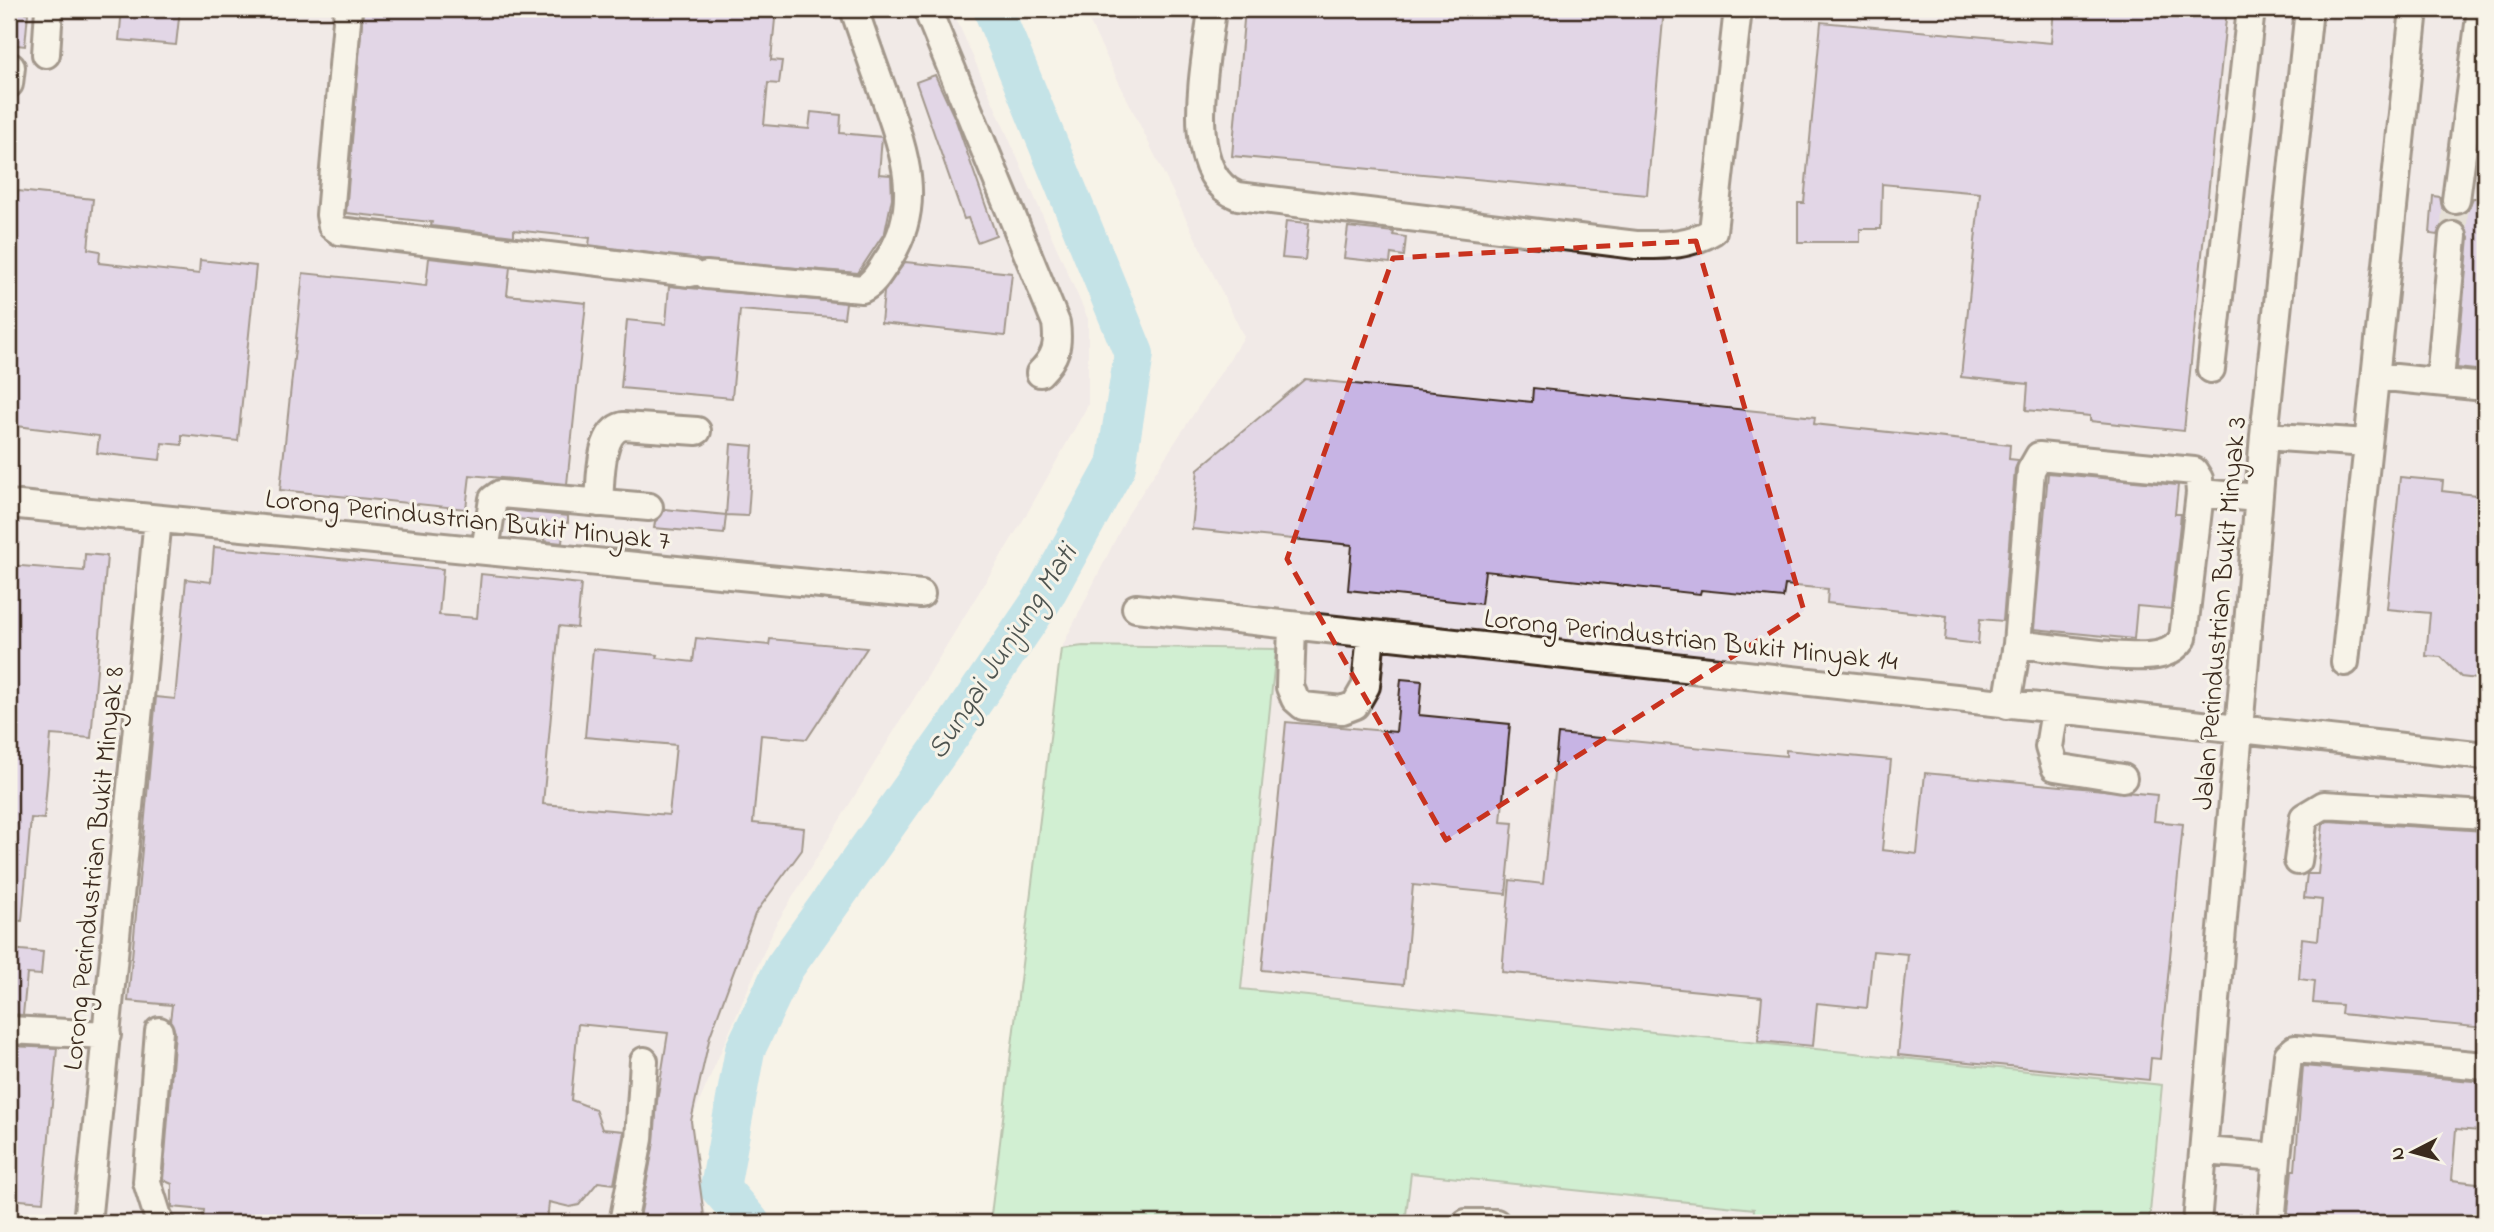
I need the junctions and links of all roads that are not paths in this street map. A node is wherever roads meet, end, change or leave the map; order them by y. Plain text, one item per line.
1 (50, 9) edge
2 (348, 9) edge
3 (854, 9) edge
4 (928, 9) edge
5 (1212, 9) edge
6 (1738, 9) edge
7 (2251, 9) edge
8 (2309, 9) edge
9 (2414, 9) edge
10 (2481, 9) edge
11 (47, 54) dead end
12 (2456, 200) tunnel mouth
13 (2453, 236) tunnel mouth
14 (2211, 369) dead end
15 (1040, 373) dead end
16 (2376, 376) junction
17 (2440, 380) junction
18 (2485, 387) edge
19 (697, 431) dead end
20 (2264, 436) junction
21 (2368, 443) junction
22 (2200, 493) junction
23 (2258, 498) junction
24 (599, 503) junction
25 (9, 504) edge
26 (649, 507) dead end
27 (158, 519) junction
28 (485, 551) junction
29 (921, 594) dead end
30 (1136, 608) dead end
31 (1292, 626) junction
32 (1371, 634) junction
33 (2017, 644) junction
34 (2345, 662) dead end
35 (2007, 705) junction
36 (2054, 710) junction
37 (2239, 731) junction
38 (2485, 756) edge
39 (2123, 778) dead end
40 (2485, 816) edge
41 (2298, 861) dead end
42 (9, 1030) edge
43 (159, 1031) dead end
44 (107, 1035) junction
45 (644, 1061) dead end
46 (2485, 1066) edge
47 (2205, 1151) junction
48 (2277, 1157) junction
49 (86, 1223) edge
50 (160, 1223) edge
51 (623, 1223) edge
52 (1466, 1223) edge
53 (1496, 1223) edge
54 (2197, 1223) edge
55 (2271, 1223) edge

1 - 11 street
2 - 3 street
4 - 15 street
5 - 6 street
7 - 14 street
8 - 20 street, Jalan Perindustrian Bukit Minyak 3
9 - 16 street
10 - 12 street
13 - 17 street
16 - 17 street
16 - 21 street
17 - 18 street
19 - 24 street
20 - 21 street
20 - 23 street, Jalan Perindustrian Bukit Minyak 3
21 - 34 street
22 - 23 street
22 - 33 street
22 - 33 street
23 - 37 street, Jalan Perindustrian Bukit Minyak 3
24 - 26 street
24 - 28 street
25 - 27 street, Lorong Perindustrian Bukit Minyak 7
27 - 28 street, Lorong Perindustrian Bukit Minyak 7
27 - 44 street, Lorong Perindustrian Bukit Minyak 8
28 - 29 street, Lorong Perindustrian Bukit Minyak 7
30 - 31 street, Lorong Perindustrian Bukit Minyak 14
31 - 32 street, Lorong Perindustrian Bukit Minyak 14
31 - 32 street
32 - 35 street, Lorong Perindustrian Bukit Minyak 14
33 - 35 street
35 - 36 street, Lorong Perindustrian Bukit Minyak 14
36 - 37 street, Lorong Perindustrian Bukit Minyak 14
36 - 39 street
37 - 38 street, Lorong Perindustrian Bukit Minyak 14
37 - 47 street, Jalan Perindustrian Bukit Minyak 3
40 - 41 street
42 - 44 street
43 - 50 street
44 - 49 street, Lorong Perindustrian Bukit Minyak 8
45 - 51 street
46 - 48 street
47 - 48 street
47 - 54 street, Jalan Perindustrian Bukit Minyak 3
48 - 55 street
52 - 53 street

